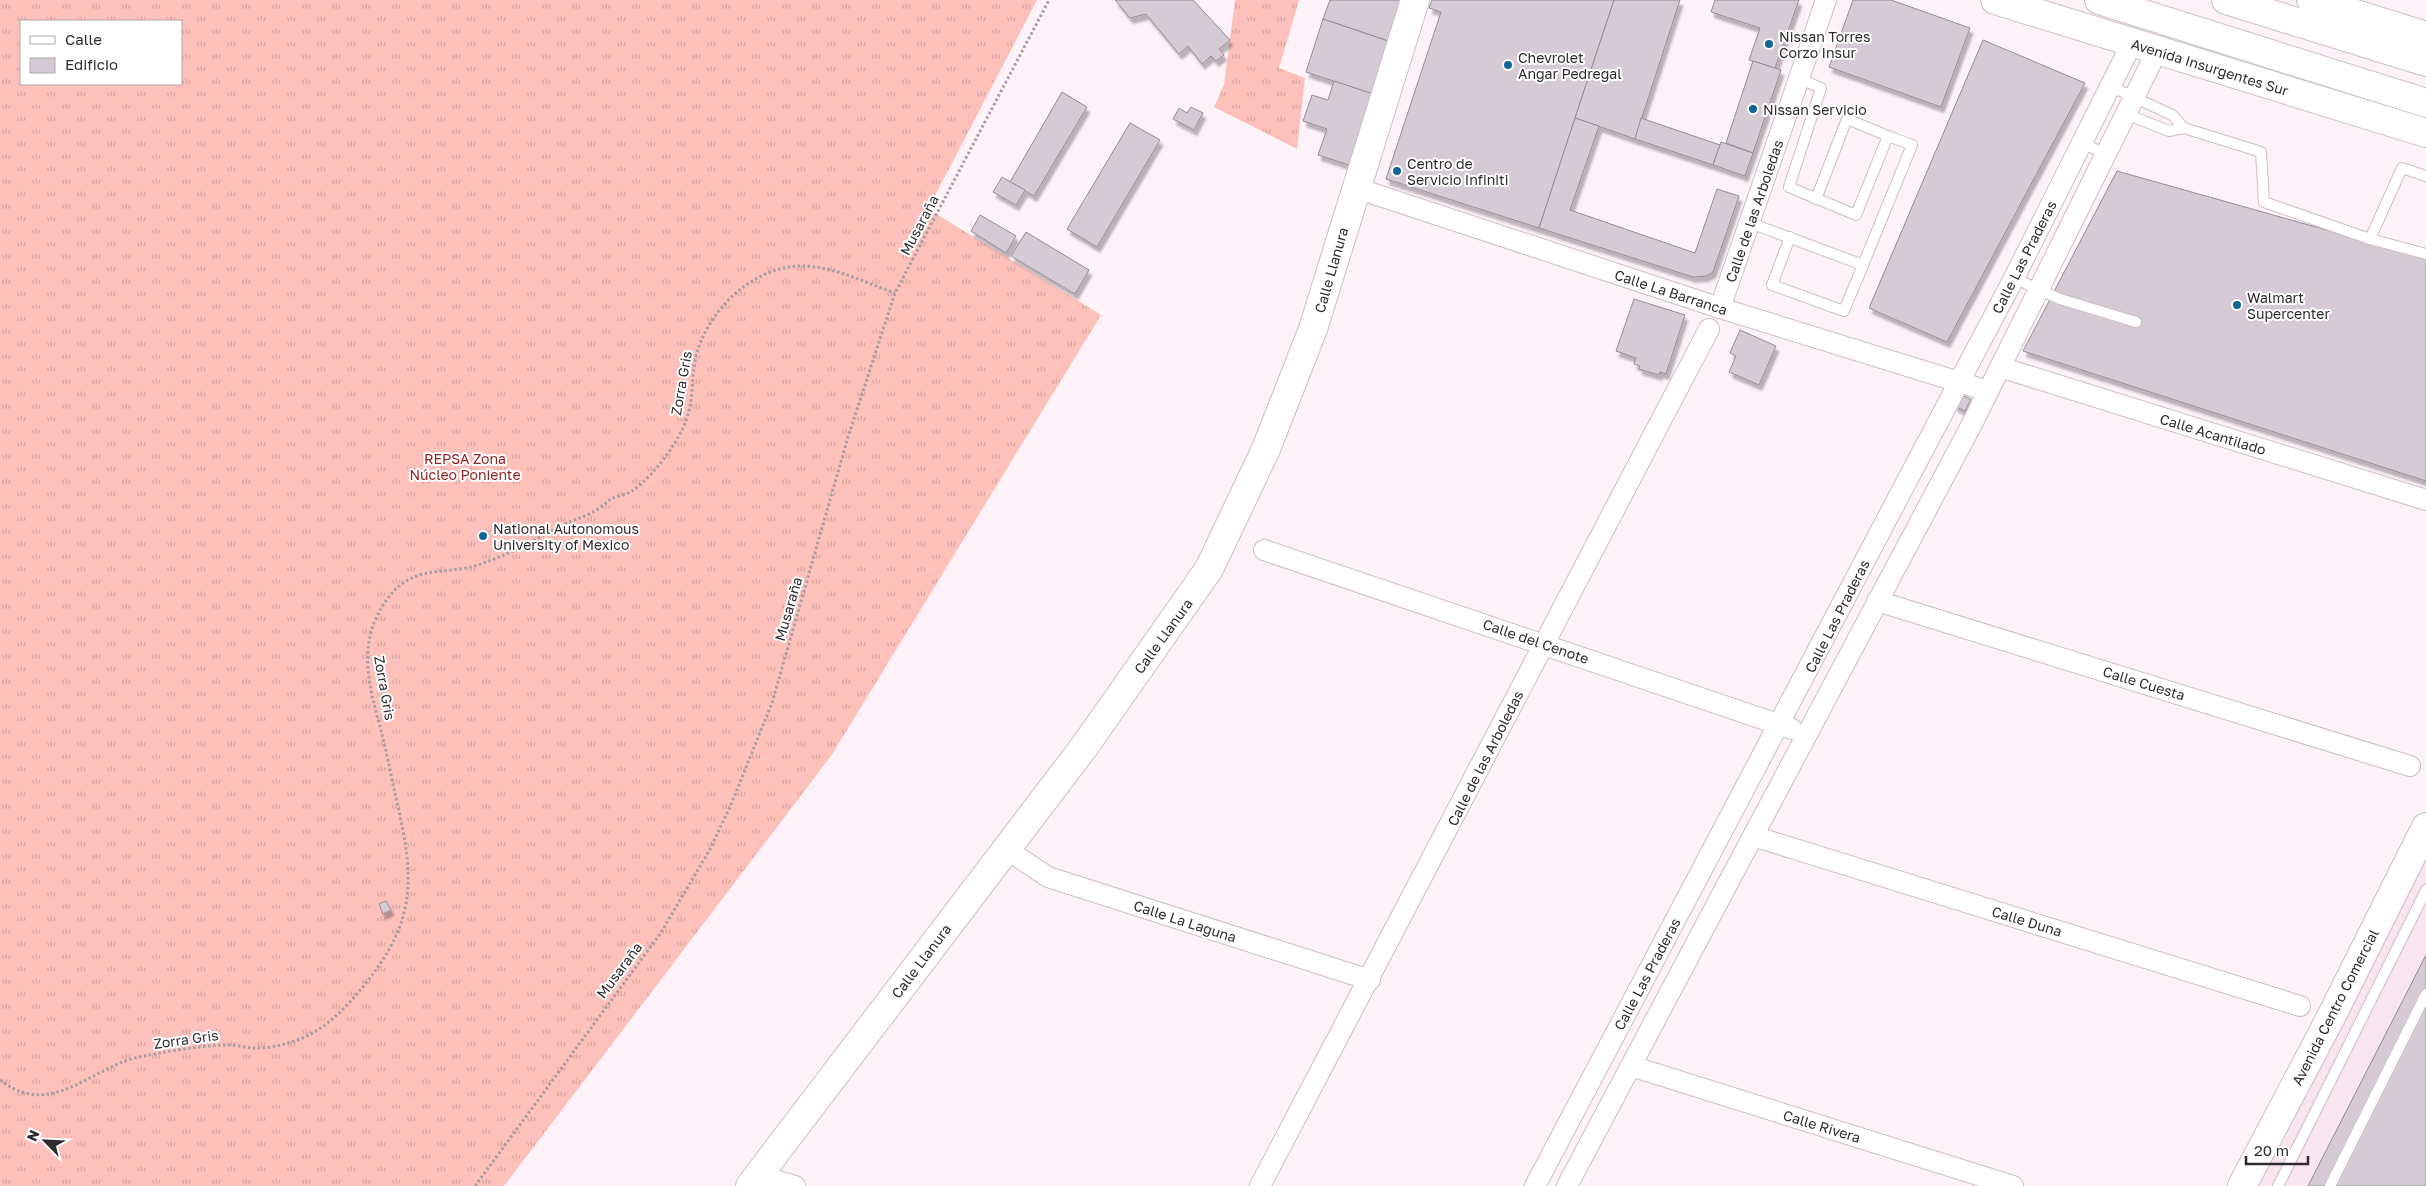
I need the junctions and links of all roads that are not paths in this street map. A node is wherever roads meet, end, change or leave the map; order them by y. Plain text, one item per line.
1 (1415, 0) edge
2 (1826, 0) edge
3 (1995, 0) edge
4 (2099, 0) edge
5 (2226, 0) edge
6 (2311, 0) edge
7 (2353, 8) edge
8 (2426, 36) edge
9 (2144, 47) junction
10 (2426, 62) edge
11 (1800, 79) junction
12 (2110, 86) junction
13 (2426, 103) edge
14 (2130, 106) junction
15 (2184, 128) junction
16 (2426, 133) edge
17 (1888, 136) junction
18 (2082, 143) junction
19 (2106, 154) junction
20 (2426, 176) edge
21 (1356, 188) junction
22 (1816, 199) junction
23 (1750, 223) junction
24 (1790, 237) junction
25 (2370, 239) junction
26 (2426, 254) edge
27 (1864, 265) junction
28 (2014, 278) junction
29 (2038, 289) junction
30 (1720, 308) junction
31 (2136, 322) dead end
32 (1709, 329) dead end
33 (2000, 367) junction
34 (1958, 384) junction
35 (1988, 392) junction
36 (2426, 500) edge
37 (1264, 550) dead end
38 (1877, 601) junction
39 (1544, 643) junction
40 (1780, 725) junction
41 (1807, 734) junction
42 (2410, 766) dead end
43 (2426, 827) edge
44 (1753, 836) junction
45 (1006, 848) junction
46 (2426, 890) edge
47 (1370, 980) junction
48 (2426, 994) edge
49 (2300, 1006) dead end
50 (1630, 1066) junction
51 (754, 1180) edge
52 (795, 1186) edge
53 (1260, 1186) edge
54 (1535, 1186) edge
55 (1567, 1186) edge
56 (2013, 1186) edge
57 (2242, 1186) edge
58 (2278, 1186) edge
59 (2330, 1186) edge

1 - 21 street, Calle Llanura
2 - 11 street, Calle de las Arboledas
3 - 9 street, Avenida Insurgentes Sur
4 - 13 street
5 - 10 street
6 - 7 street
7 - 8 street
9 - 12 street, Calle Las Praderas
9 - 14 street, Calle Las Praderas
9 - 16 street, Avenida Insurgentes Sur
11 - 22 lane
11 - 23 street, Calle de las Arboledas
12 - 14 lane
12 - 18 street, Calle Las Praderas
14 - 15 lane
14 - 15 lane
14 - 19 street, Calle Las Praderas
15 - 25 lane
17 - 22 lane
17 - 22 lane
17 - 27 lane
18 - 19 lane
18 - 28 street, Calle Las Praderas
19 - 29 street, Calle Las Praderas
20 - 25 lane
21 - 30 street, Calle La Barranca
21 - 45 street, Calle Llanura
23 - 24 lane
23 - 30 street, Calle de las Arboledas
24 - 27 lane
24 - 27 lane
25 - 26 lane
28 - 29 lane
28 - 34 street, Calle Las Praderas
29 - 31 lane
29 - 33 street, Calle Las Praderas
30 - 34 street, Calle La Barranca
32 - 39 street, Calle de las Arboledas
33 - 35 street, Calle Las Praderas
33 - 36 street, Calle Acantilado
34 - 35 street, Calle La Barranca
34 - 40 street, Calle Las Praderas
35 - 38 street, Calle Las Praderas
37 - 39 street, Calle del Cenote
38 - 41 street, Calle Las Praderas
38 - 42 street, Calle Cuesta
39 - 40 street, Calle del Cenote
39 - 47 street, Calle de las Arboledas
40 - 41 street, Calle del Cenote
40 - 54 street, Calle Las Praderas
41 - 44 street, Calle Las Praderas
43 - 57 street, Avenida Centro Comercial
44 - 49 street, Calle Duna
44 - 50 street, Calle Las Praderas
45 - 47 street, Calle La Laguna
45 - 51 street, Calle Llanura
46 - 58 lane
47 - 53 street, Calle de las Arboledas
48 - 59 lane
50 - 55 street, Calle Las Praderas
50 - 56 street, Calle Rivera
51 - 52 street

